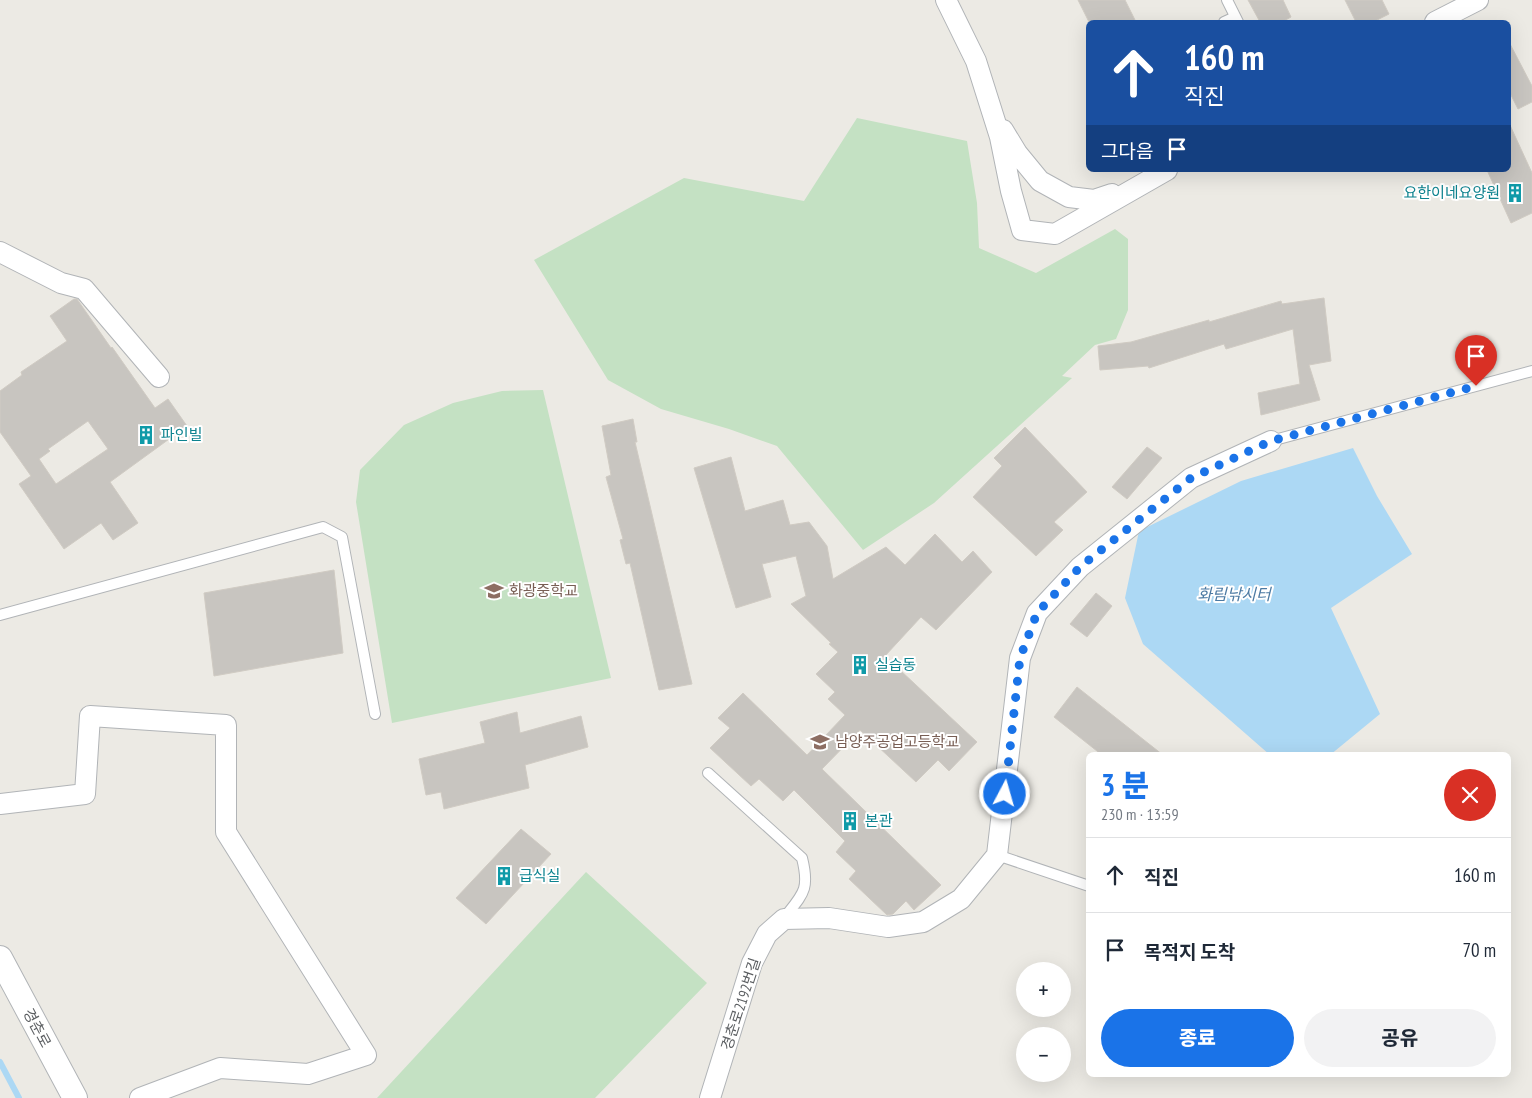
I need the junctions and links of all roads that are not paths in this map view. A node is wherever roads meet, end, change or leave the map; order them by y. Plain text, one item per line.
1 (946, 0) edge
2 (1227, 0) edge
3 (1478, 0) edge
4 (1236, 20) edge
5 (1440, 20) edge
6 (993, 113) junction
7 (1158, 175) edge
8 (0, 252) edge
9 (1532, 371) edge
10 (159, 377) dead end
11 (1271, 441) joint
12 (0, 615) edge
13 (375, 714) dead end
14 (708, 773) dead end
15 (0, 804) edge
16 (997, 855) junction
17 (1086, 885) edge
18 (784, 919) junction
19 (0, 958) edge
20 (75, 1098) edge
21 (140, 1098) edge
22 (710, 1098) edge

1 - 6 street
2 - 4 lane
3 - 5 street
6 - 7 street
6 - 7 street
8 - 10 street
9 - 11 lane
11 - 16 street
12 - 13 lane
14 - 18 lane
15 - 21 street
16 - 17 lane
16 - 18 street
18 - 22 street, 경춘로2192번길
19 - 20 street, 경춘로

